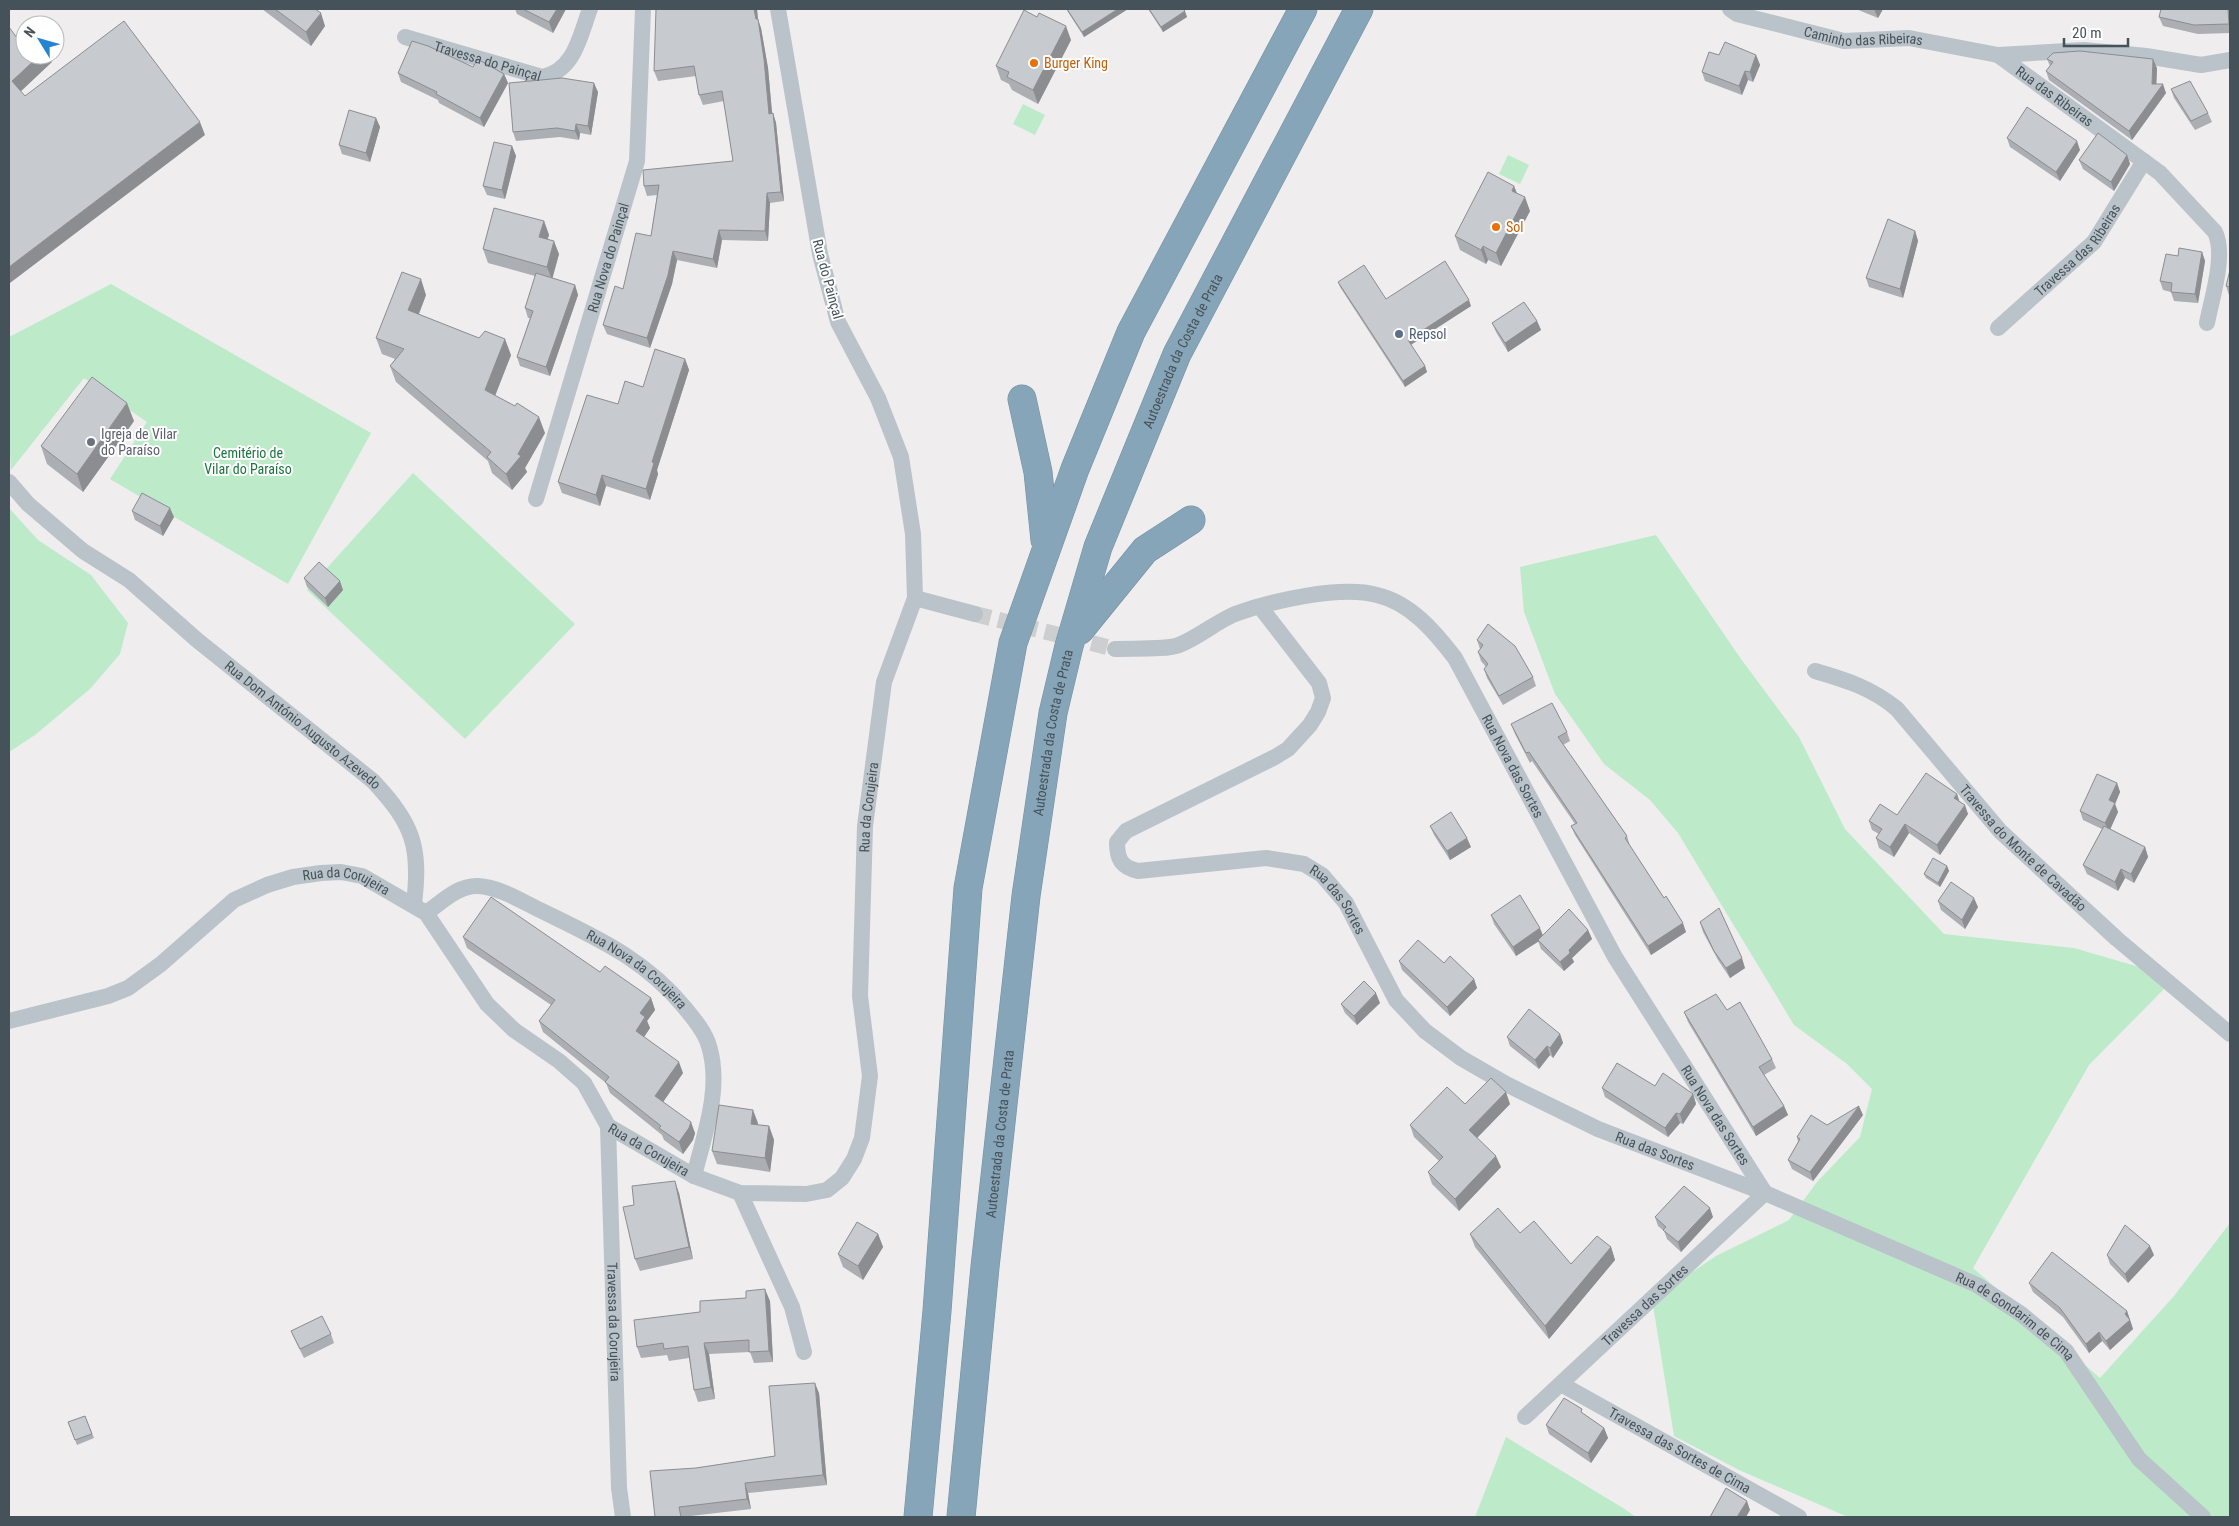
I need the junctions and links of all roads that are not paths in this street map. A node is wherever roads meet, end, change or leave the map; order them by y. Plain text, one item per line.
1 (590, 9) edge
2 (643, 9) edge
3 (778, 9) edge
4 (1302, 9) edge
5 (1359, 9) edge
6 (1730, 9) edge
7 (405, 37) dead end
8 (1998, 55) junction
9 (2230, 60) edge
10 (2144, 161) junction
11 (2207, 322) dead end
12 (1998, 328) dead end
13 (1022, 399) dead end
14 (9, 482) edge
15 (536, 499) dead end
16 (1191, 520) dead end
17 (1046, 546) junction
18 (915, 598) junction
19 (1261, 608) junction
20 (975, 614) tunnel mouth
21 (1069, 646) junction
22 (1114, 649) tunnel mouth
23 (1815, 671) dead end
24 (420, 909) junction
25 (9, 1021) edge
26 (2230, 1034) edge
27 (608, 1126) junction
28 (694, 1176) junction
29 (740, 1192) junction
30 (1765, 1193) junction
31 (804, 1352) dead end
32 (1561, 1384) junction
33 (1525, 1417) dead end
34 (624, 1517) edge
35 (918, 1517) edge
36 (962, 1517) edge
37 (1799, 1517) edge
38 (2203, 1517) edge

1 - 7 street, Travessa do Painçal
2 - 15 street, Rua Nova do Painçal
3 - 18 street, Rua do Painçal
4 - 17 highway
5 - 21 highway, Autoestrada da Costa de Prata
6 - 8 street, Caminho das Ribeiras
8 - 9 street, Rua das Ribeiras
8 - 10 street, Rua das Ribeiras
10 - 11 street, Rua das Ribeiras
10 - 12 street, Travessa das Ribeiras
13 - 17 highway
14 - 24 street, Rua Dom António Augusto Azevedo
16 - 21 highway
17 - 35 highway
18 - 20 street
18 - 29 street, Rua da Corujeira
19 - 22 street, Rua Nova das Sortes
19 - 30 street, Rua Nova das Sortes
19 - 30 street, Rua das Sortes
21 - 36 highway, Autoestrada da Costa de Prata
23 - 26 street, Travessa do Monte de Cavadão
24 - 25 street, Rua da Corujeira
24 - 27 street, Rua da Corujeira
24 - 28 street, Rua Nova da Corujeira
27 - 28 street, Rua da Corujeira
27 - 34 street, Travessa da Corujeira
28 - 29 street, Rua da Corujeira
29 - 31 street
30 - 32 street, Travessa das Sortes
30 - 38 street, Rua de Gondarim de Cima
32 - 33 street, Travessa das Sortes
32 - 37 street, Travessa das Sortes de Cima

